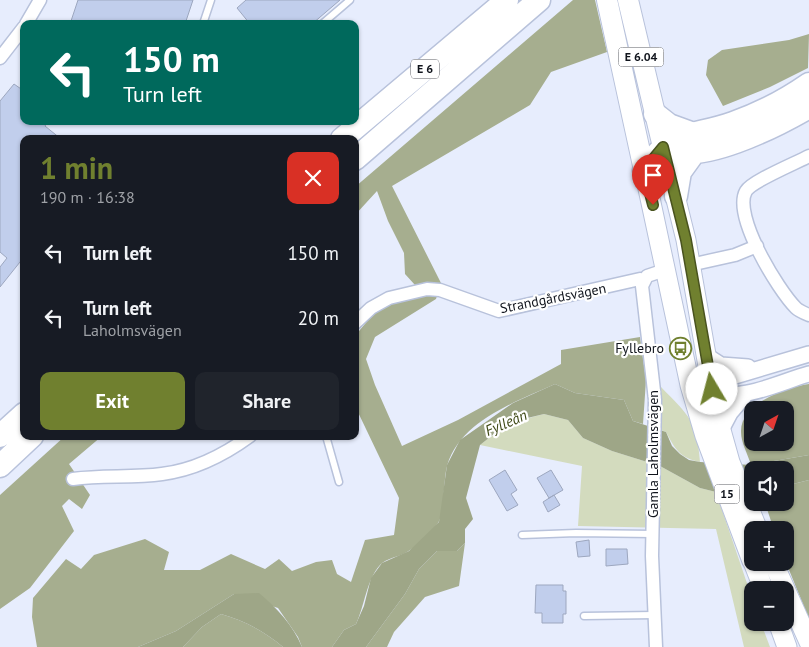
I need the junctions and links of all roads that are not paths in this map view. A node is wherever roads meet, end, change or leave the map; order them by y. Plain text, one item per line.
1 (40, 0) edge
2 (211, 0) edge
3 (350, 0) edge
4 (507, 0) edge
5 (539, 0) edge
6 (552, 0) edge
7 (607, 0) edge
8 (628, 0) edge
9 (28, 20) edge
10 (204, 20) edge
11 (327, 20) edge
12 (504, 30) junction
13 (20, 32) edge
14 (0, 58) edge
15 (809, 84) edge
16 (809, 108) edge
17 (655, 114) junction
18 (359, 125) edge
19 (359, 125) edge
20 (635, 130) junction
21 (347, 135) edge
22 (692, 144) junction
23 (663, 147) junction
24 (359, 156) edge
25 (809, 156) edge
26 (644, 170) junction
27 (676, 196) junction
28 (757, 246) junction
29 (699, 263) dead end
30 (659, 272) dead end
31 (643, 281) junction
32 (809, 315) edge
33 (359, 320) edge
34 (809, 354) edge
35 (682, 356) junction
36 (707, 356) junction
37 (764, 366) junction
38 (809, 374) edge
39 (712, 389) junction
40 (746, 394) junction
41 (697, 409) junction
42 (20, 418) edge
43 (713, 433) junction
44 (0, 436) edge
45 (28, 440) edge
46 (245, 440) edge
47 (327, 440) edge
48 (0, 466) edge
49 (73, 479) dead end
50 (339, 482) dead end
51 (754, 521) edge
52 (653, 534) junction
53 (522, 535) dead end
54 (744, 535) edge
55 (777, 571) edge
56 (655, 615) junction
57 (584, 616) dead end
58 (782, 631) edge
59 (809, 642) edge
60 (656, 647) edge
61 (788, 647) edge

1 - 9 street
2 - 10 lane
3 - 11 lane
4 - 18 highway, E 6
5 - 12 highway, E 6
6 - 12 highway
7 - 20 highway, E 6.04
8 - 17 highway, E 6.04
12 - 24 highway, E 6
13 - 14 street
15 - 22 highway
16 - 22 highway
17 - 22 highway
17 - 23 highway, E 6.04
19 - 21 highway, E 6
20 - 23 highway
20 - 26 highway, E 6.04
22 - 23 highway
22 - 27 highway
23 - 26 highway
23 - 27 main road, 15
25 - 28 street
26 - 35 main road, 15
27 - 36 main road, 15
28 - 29 street
28 - 32 street
30 - 31 street
31 - 33 street, Strandgårdsvägen
31 - 52 street, Gamla Laholmsvägen
34 - 37 street
35 - 39 main road, 15
35 - 41 main road, 15
36 - 37 street
36 - 39 main road, 15
37 - 39 street
38 - 40 street
39 - 40 street
39 - 41 street
39 - 43 main road, 15
40 - 43 street
41 - 43 main road, 15
42 - 44 highway
43 - 51 main road, 15
43 - 54 main road, 15
45 - 48 highway
46 - 49 street
47 - 50 lane
52 - 53 lane
52 - 56 street, Gamla Laholmsvägen
55 - 59 main road
56 - 57 lane
56 - 60 street, Gamla Laholmsvägen
58 - 61 main road

